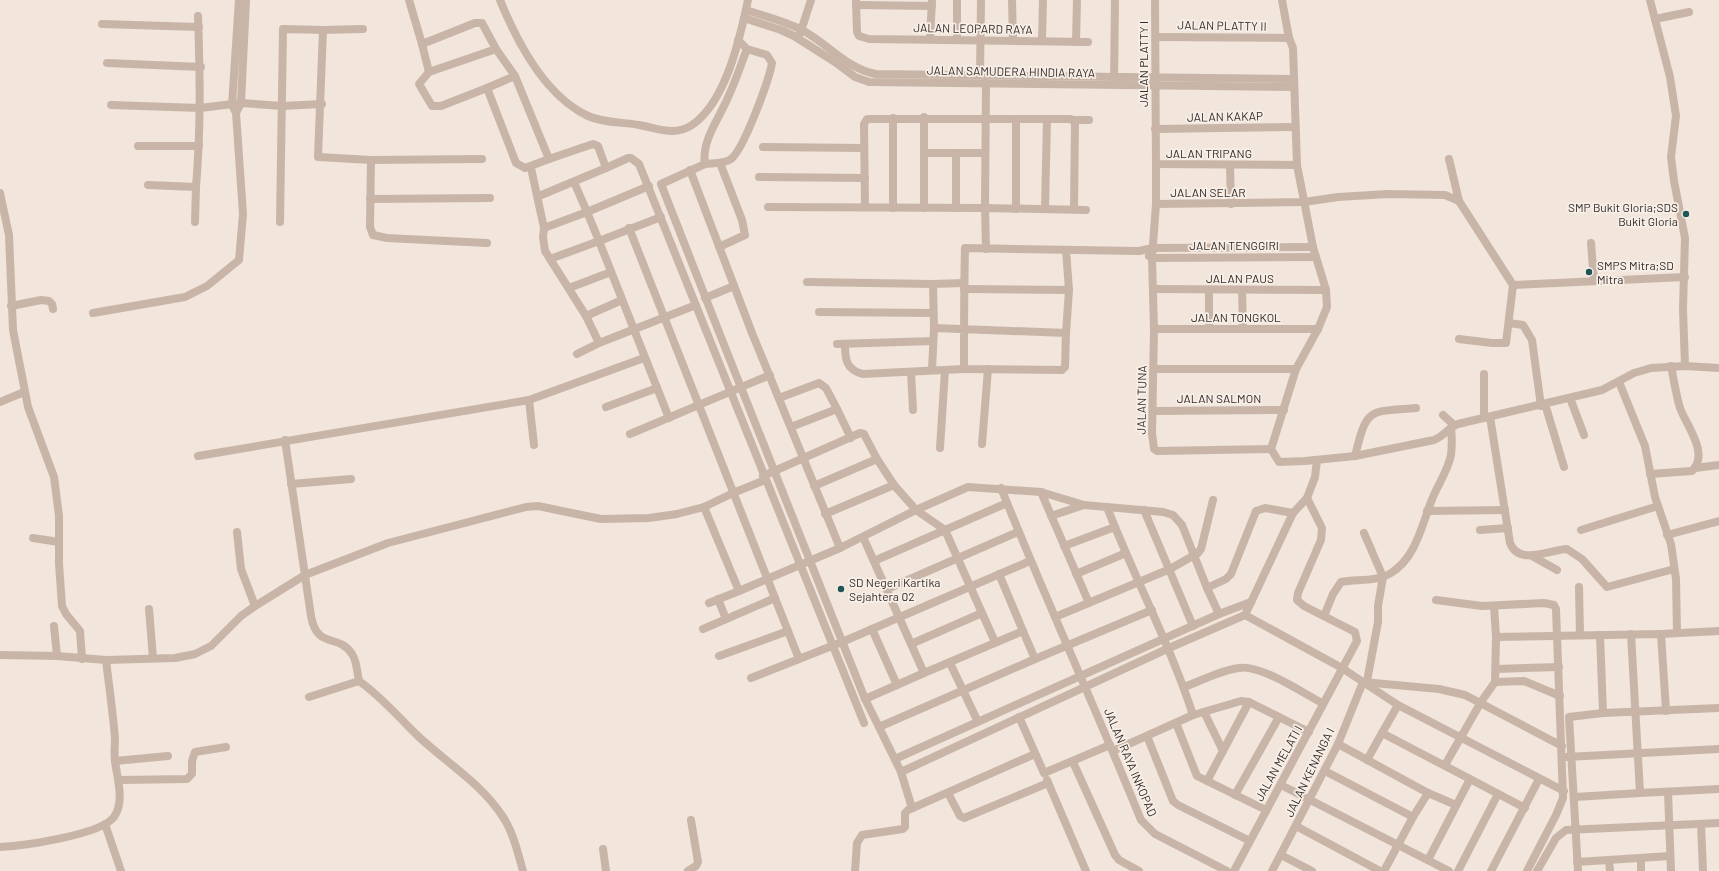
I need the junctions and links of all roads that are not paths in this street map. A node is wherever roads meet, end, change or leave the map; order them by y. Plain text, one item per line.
1 (239, 0) edge
2 (246, 0) edge
3 (409, 0) edge
4 (500, 0) edge
5 (748, 0) edge
6 (811, 0) edge
7 (957, 0) edge
8 (981, 0) edge
9 (1012, 0) edge
10 (1043, 0) edge
11 (1077, 0) edge
12 (1115, 0) edge
13 (1155, 0) edge
14 (1282, 0) edge
15 (1650, 0) edge
16 (856, 2) edge
17 (932, 3) edge
18 (1689, 12) dead end
19 (745, 14) junction
20 (198, 16) dead end
21 (1655, 19) junction
22 (102, 24) dead end
23 (199, 27) junction
24 (364, 29) dead end
25 (323, 30) junction
26 (802, 30) junction
27 (1156, 37) junction
28 (798, 38) junction
29 (1289, 38) junction
30 (930, 39) junction
31 (957, 39) junction
32 (738, 40) junction
33 (980, 40) junction
34 (1012, 40) junction
35 (1042, 41) junction
36 (1076, 42) junction
37 (1088, 42) dead end
38 (422, 44) junction
39 (496, 49) junction
40 (747, 49) junction
41 (106, 63) dead end
42 (201, 67) junction
43 (430, 72) junction
44 (980, 75) junction
45 (515, 76) junction
46 (956, 78) junction
47 (1100, 81) junction
48 (1114, 81) junction
49 (1156, 81) junction
50 (986, 83) junction
51 (1294, 83) junction
52 (487, 88) junction
53 (241, 103) junction
54 (322, 104) junction
55 (111, 105) dead end
56 (232, 105) junction
57 (282, 106) junction
58 (200, 108) junction
59 (236, 113) junction
60 (893, 118) junction
61 (924, 118) junction
62 (985, 118) junction
63 (1016, 119) junction
64 (1047, 119) junction
65 (1073, 120) junction
66 (1088, 120) dead end
67 (1295, 127) junction
68 (1155, 129) junction
69 (138, 146) dead end
70 (199, 146) junction
71 (763, 147) dead end
72 (864, 148) junction
73 (924, 153) junction
74 (956, 153) junction
75 (985, 153) junction
76 (549, 159) junction
77 (1450, 159) dead end
78 (371, 160) junction
79 (482, 160) dead end
80 (720, 163) junction
81 (704, 164) junction
82 (1156, 164) junction
83 (1298, 165) junction
84 (1230, 166) junction
85 (531, 168) junction
86 (606, 168) junction
87 (690, 170) junction
88 (759, 177) dead end
89 (865, 178) junction
90 (574, 182) junction
91 (148, 185) dead end
92 (649, 186) junction
93 (196, 187) junction
94 (0, 192) edge
95 (539, 196) junction
96 (490, 198) dead end
97 (370, 199) junction
98 (1459, 201) junction
99 (1304, 202) junction
100 (1156, 204) junction
101 (1231, 204) junction
102 (768, 207) dead end
103 (865, 207) junction
104 (894, 208) junction
105 (924, 208) junction
106 (956, 208) junction
107 (985, 208) junction
108 (1016, 209) junction
109 (1045, 209) junction
110 (1074, 209) junction
111 (1086, 210) dead end
112 (587, 212) junction
113 (661, 217) junction
114 (195, 222) dead end
115 (280, 222) dead end
116 (544, 228) junction
117 (629, 228) junction
118 (599, 240) junction
119 (487, 243) dead end
120 (1591, 243) dead end
121 (719, 247) junction
122 (1313, 247) junction
123 (1153, 248) junction
124 (986, 249) junction
125 (1066, 250) junction
126 (1139, 251) junction
127 (1316, 257) junction
128 (1152, 258) junction
129 (550, 259) junction
130 (611, 272) junction
131 (1685, 277) junction
132 (1594, 281) junction
133 (807, 282) dead end
134 (933, 284) junction
135 (1513, 285) junction
136 (734, 286) junction
137 (964, 286) junction
138 (568, 288) junction
139 (1154, 289) junction
140 (1070, 290) junction
141 (1208, 290) junction
142 (1242, 290) junction
143 (1326, 290) junction
144 (705, 298) junction
145 (622, 300) junction
146 (696, 305) junction
147 (11, 306) junction
148 (53, 309) dead end
149 (819, 312) dead end
150 (93, 313) dead end
151 (933, 313) junction
152 (586, 316) junction
153 (664, 317) junction
154 (1509, 323) junction
155 (934, 328) junction
156 (633, 329) junction
157 (964, 329) junction
158 (1209, 329) junction
159 (1154, 330) junction
160 (1243, 330) junction
161 (1318, 330) junction
162 (1066, 333) junction
163 (1459, 339) dead end
164 (933, 341) junction
165 (599, 343) junction
166 (577, 354) dead end
167 (644, 358) junction
168 (1671, 366) junction
169 (1685, 366) junction
170 (1719, 368) edge
171 (964, 369) junction
172 (988, 369) junction
173 (1154, 369) junction
174 (1296, 369) junction
175 (932, 370) junction
176 (946, 370) junction
177 (911, 372) junction
178 (1484, 374) dead end
179 (770, 375) junction
180 (1619, 382) junction
181 (657, 388) junction
182 (740, 388) junction
183 (24, 392) junction
184 (731, 392) junction
185 (779, 398) junction
186 (1570, 398) junction
187 (529, 400) junction
188 (0, 402) edge
189 (699, 405) junction
190 (1543, 405) junction
191 (606, 407) dead end
192 (1416, 408) dead end
193 (836, 409) junction
194 (913, 410) dead end
195 (1284, 410) junction
196 (1154, 411) junction
197 (1443, 416) dead end
198 (1487, 417) junction
199 (669, 418) junction
200 (791, 427) junction
201 (1452, 427) junction
202 (630, 434) dead end
203 (1584, 435) dead end
204 (851, 438) junction
205 (285, 440) junction
206 (982, 444) dead end
207 (534, 445) dead end
208 (940, 448) dead end
209 (1271, 449) junction
210 (198, 456) dead end
211 (1355, 456) junction
212 (803, 459) junction
213 (878, 459) junction
214 (1317, 460) junction
215 (1719, 465) edge
216 (1564, 467) dead end
217 (1695, 468) junction
218 (1650, 474) junction
219 (769, 475) junction
220 (351, 479) dead end
221 (291, 484) junction
222 (894, 484) junction
223 (814, 486) junction
224 (1001, 488) junction
225 (734, 492) junction
226 (1040, 492) junction
227 (1307, 498) junction
228 (1213, 500) dead end
229 (1007, 503) junction
230 (1084, 505) junction
231 (1658, 506) junction
232 (704, 507) junction
233 (1108, 507) junction
234 (916, 510) junction
235 (1144, 510) junction
236 (1505, 510) junction
237 (1427, 511) junction
238 (1292, 513) junction
239 (825, 514) junction
240 (1051, 516) junction
241 (1719, 521) edge
242 (1115, 527) junction
243 (1508, 528) junction
244 (945, 530) junction
245 (1480, 530) dead end
246 (1581, 530) dead end
247 (238, 532) dead end
248 (1018, 532) junction
249 (1364, 533) dead end
250 (1667, 535) junction
251 (864, 537) junction
252 (33, 538) dead end
253 (59, 542) junction
254 (1064, 546) junction
255 (840, 548) junction
256 (1126, 553) junction
257 (1531, 555) junction
258 (1195, 556) junction
259 (958, 558) junction
260 (874, 561) junction
261 (1030, 561) junction
262 (806, 563) junction
263 (1170, 569) junction
264 (1674, 569) junction
265 (1558, 570) dead end
266 (999, 574) junction
267 (1076, 574) junction
268 (305, 575) junction
269 (1382, 577) junction
270 (768, 580) junction
271 (1139, 582) junction
272 (970, 586) junction
273 (1579, 587) dead end
274 (1207, 588) junction
275 (887, 589) junction
276 (739, 591) junction
277 (775, 598) junction
278 (718, 599) junction
279 (1436, 600) dead end
280 (1251, 602) junction
281 (709, 603) dead end
282 (1089, 603) junction
283 (255, 606) junction
284 (1494, 606) junction
285 (149, 610) dead end
286 (1152, 610) junction
287 (982, 613) junction
288 (1219, 614) junction
289 (1245, 615) junction
290 (1324, 616) junction
291 (900, 617) junction
292 (1055, 617) junction
293 (726, 619) junction
294 (54, 626) dead end
295 (1193, 626) junction
296 (704, 629) dead end
297 (872, 629) junction
298 (788, 631) junction
299 (1023, 631) junction
300 (1719, 631) edge
301 (1677, 633) junction
302 (1631, 634) junction
303 (1661, 634) junction
304 (1580, 635) junction
305 (1600, 635) junction
306 (1558, 636) junction
307 (1496, 637) junction
308 (1164, 639) junction
309 (842, 642) junction
310 (995, 642) junction
311 (911, 644) junction
312 (1068, 645) junction
313 (832, 646) junction
314 (1169, 648) junction
315 (0, 655) edge
316 (56, 656) junction
317 (719, 656) dead end
318 (153, 658) junction
319 (82, 659) junction
320 (799, 659) junction
321 (1035, 659) junction
322 (106, 660) junction
323 (950, 663) junction
324 (1559, 667) junction
325 (1342, 668) junction
326 (1496, 669) junction
327 (924, 673) junction
328 (1082, 677) junction
329 (751, 678) dead end
330 (359, 681) junction
331 (1365, 682) junction
332 (1495, 682) junction
333 (897, 685) junction
334 (1086, 687) junction
335 (1184, 687) junction
336 (964, 690) junction
337 (1560, 696) junction
338 (309, 697) dead end
339 (865, 699) junction
340 (1249, 702) junction
341 (1481, 702) junction
342 (1322, 703) junction
343 (1398, 705) junction
344 (1719, 708) edge
345 (1666, 710) junction
346 (1204, 712) junction
347 (1635, 712) junction
348 (1603, 713) junction
349 (1194, 715) junction
350 (1019, 717) junction
351 (1279, 717) junction
352 (978, 722) junction
353 (864, 723) dead end
354 (1176, 723) junction
355 (879, 727) junction
356 (1309, 732) junction
357 (1382, 733) junction
358 (1147, 736) junction
359 (1461, 738) junction
360 (1338, 744) junction
361 (1562, 746) junction
362 (226, 747) dead end
363 (1112, 748) junction
364 (1719, 749) edge
365 (1223, 751) junction
366 (1035, 754) junction
367 (1637, 754) junction
368 (168, 756) dead end
369 (1567, 757) junction
370 (895, 759) junction
371 (1367, 760) junction
372 (115, 761) junction
373 (1073, 762) junction
374 (1445, 765) junction
375 (1325, 771) junction
376 (901, 772) junction
377 (1044, 773) junction
378 (1470, 779) junction
379 (119, 780) junction
380 (1539, 780) junction
381 (1207, 781) junction
382 (1048, 783) junction
383 (1281, 785) junction
384 (1719, 789) edge
385 (1564, 791) junction
386 (1668, 792) junction
387 (948, 793) junction
388 (1428, 793) junction
389 (1640, 793) junction
390 (1498, 794) junction
391 (1235, 795) junction
392 (1575, 797) junction
393 (1309, 798) junction
394 (1456, 805) junction
395 (912, 808) junction
396 (1525, 808) junction
397 (1266, 810) junction
398 (1413, 817) junction
399 (691, 820) dead end
400 (1719, 823) edge
401 (105, 824) junction
402 (1700, 824) junction
403 (1669, 825) junction
404 (1296, 826) junction
405 (1576, 830) junction
406 (1250, 841) junction
407 (1398, 845) junction
408 (0, 847) edge
409 (602, 849) dead end
410 (1281, 855) junction
411 (1670, 856) junction
412 (1641, 858) junction
413 (1428, 860) junction
414 (1609, 860) junction
415 (1578, 868) edge
416 (1134, 870) edge
417 (121, 871) edge
418 (523, 871) edge
419 (606, 871) edge
420 (688, 871) edge
421 (855, 871) edge
422 (1086, 871) edge
423 (1227, 871) edge
424 (1234, 871) edge
425 (1272, 871) edge
426 (1312, 871) edge
427 (1380, 871) edge
428 (1384, 871) edge
429 (1449, 871) edge
430 (1458, 871) edge
431 (1491, 871) edge
432 (1527, 871) edge
433 (1537, 871) edge
434 (1610, 871) edge
435 (1641, 871) edge
436 (1671, 871) edge
437 (1703, 871) edge

1 - 56 street
2 - 53 street
3 - 38 street
4 - 32 street
5 - 19 street
6 - 26 street
7 - 31 street
8 - 33 street
9 - 34 street
10 - 35 street
11 - 36 street
12 - 48 street
13 - 27 street, JALAN PLATTY I
14 - 29 street
15 - 21 street
16 - 17 street
16 - 30 street, JALAN LEOPARD RAYA
17 - 30 street
18 - 21 street
19 - 26 street, JALAN SAMUDERA HINDIA RAYA
19 - 28 street, JALAN SAMUDERA HINDIA RAYA
19 - 32 street
20 - 23 street
21 - 131 street
22 - 23 street
23 - 42 street
24 - 25 street
25 - 54 street
25 - 57 street
26 - 28 street
26 - 46 street, JALAN SAMUDERA HINDIA RAYA
27 - 29 street, JALAN PLATTY II
27 - 49 street, JALAN PLATTY I
28 - 46 street, JALAN SAMUDERA HINDIA RAYA
29 - 51 street
30 - 31 street, JALAN LEOPARD RAYA
31 - 33 street, JALAN LEOPARD RAYA
32 - 40 street
33 - 34 street, JALAN LEOPARD RAYA
33 - 44 street
34 - 35 street, JALAN LEOPARD RAYA
35 - 36 street, JALAN LEOPARD RAYA
36 - 37 street, JALAN LEOPARD RAYA
38 - 39 street
38 - 43 street
39 - 43 street
39 - 45 street
40 - 80 street
40 - 81 street
41 - 42 street
42 - 58 street
43 - 52 street
44 - 46 street, JALAN SAMUDERA HINDIA RAYA
44 - 47 street, JALAN SAMUDERA HINDIA RAYA
45 - 52 street
45 - 76 street
46 - 50 street, JALAN SAMUDERA HINDIA RAYA
47 - 48 street, JALAN SAMUDERA HINDIA RAYA
47 - 50 street, JALAN SAMUDERA HINDIA RAYA
48 - 49 street, JALAN SAMUDERA HINDIA RAYA
49 - 51 street, JALAN SAMUDERA HINDIA RAYA
49 - 68 street, JALAN PLATTY I
50 - 62 street
51 - 67 street
52 - 85 street
53 - 56 street
53 - 57 street
53 - 59 street
54 - 57 street
54 - 78 street
55 - 58 street
56 - 58 street
56 - 59 street
57 - 115 street
58 - 70 street
59 - 150 street
60 - 61 street
60 - 72 street
60 - 104 street
61 - 62 street
61 - 73 street
62 - 63 street
62 - 75 street
63 - 64 street
63 - 108 street
64 - 65 street
64 - 109 street
65 - 66 street
65 - 110 street
67 - 68 street, JALAN KAKAP
67 - 83 street
68 - 82 street, JALAN TRIPANG
69 - 70 street
70 - 93 street
71 - 72 street
72 - 89 street
73 - 74 street
73 - 105 street
74 - 75 street
74 - 106 street
75 - 107 street
76 - 85 street
76 - 86 street
77 - 98 street
78 - 79 street
78 - 97 street
80 - 81 street
80 - 121 street
81 - 87 street
82 - 84 street, JALAN TRIPANG
82 - 100 street
83 - 84 street, JALAN TRIPANG
83 - 99 street
84 - 101 street
85 - 95 street
86 - 90 street
86 - 92 street
87 - 121 street
87 - 144 street
88 - 89 street
89 - 103 street
90 - 95 street
90 - 112 street
91 - 93 street
92 - 112 street
92 - 113 street
93 - 114 street
94 - 147 street
95 - 116 street
96 - 97 street
97 - 119 street
98 - 99 street, JALAN SELAR
98 - 135 street
99 - 101 street, JALAN SELAR
99 - 122 street
100 - 101 street, JALAN SELAR
100 - 123 street, JALAN SELAR
102 - 103 street
103 - 104 street
104 - 105 street
105 - 106 street
106 - 107 street
107 - 108 street
107 - 124 street
108 - 109 street
109 - 110 street
110 - 111 street
112 - 116 street
112 - 118 street
113 - 117 street
113 - 146 street
116 - 129 street
117 - 118 street
117 - 153 street
118 - 129 street
118 - 130 street
120 - 132 street
121 - 136 street
122 - 123 street, JALAN TENGGIRI
122 - 127 street
123 - 126 street, JALAN TENGGIRI
123 - 128 street, JALAN SELAR
124 - 125 street
124 - 137 street
125 - 126 street
125 - 140 street
126 - 128 street
127 - 128 street, JALAN TENGGIRI
127 - 143 street
128 - 139 street, JALAN TUNA
129 - 138 street
130 - 138 street
130 - 145 street
131 - 132 street
131 - 169 street
132 - 135 street
133 - 134 street
134 - 137 street
134 - 151 street
135 - 154 street
136 - 144 street
136 - 179 street
137 - 140 street
137 - 157 street
138 - 152 street
139 - 141 street, JALAN PAUS
139 - 159 street, JALAN TUNA
140 - 162 street
141 - 142 street, JALAN PAUS
141 - 158 street
142 - 143 street, JALAN PAUS
142 - 160 street
143 - 161 street
144 - 182 street
145 - 152 street
145 - 156 street
146 - 153 street
146 - 184 street
147 - 148 street
147 - 183 street
149 - 151 street
151 - 155 street
152 - 165 street
153 - 156 street
153 - 189 street
154 - 163 street
154 - 190 street
155 - 157 street
155 - 164 street
156 - 165 street
156 - 167 street
157 - 162 street
157 - 171 street
158 - 159 street, JALAN TONGKOL
158 - 160 street, JALAN TONGKOL
159 - 173 street, JALAN TUNA
160 - 161 street, JALAN TONGKOL
161 - 174 street
162 - 172 street
164 - 175 street
164 - 177 street
165 - 166 street
167 - 181 street
167 - 187 street
168 - 169 street
168 - 180 street
168 - 217 street
169 - 170 street
171 - 172 street
171 - 176 street
172 - 206 street
173 - 174 street
173 - 196 street, JALAN TUNA
174 - 195 street
175 - 176 street
175 - 177 street
176 - 208 street
177 - 194 street
178 - 198 street
179 - 182 street
179 - 185 street
180 - 186 street
180 - 218 street
181 - 191 street
181 - 199 street
182 - 184 street
182 - 219 street
183 - 188 street
183 - 253 street
184 - 189 street
184 - 219 street
185 - 193 street
185 - 200 street
186 - 190 street
186 - 203 street
187 - 205 street
187 - 207 street
189 - 199 street
189 - 225 street
190 - 198 street
190 - 216 street
192 - 211 street
193 - 200 street
193 - 204 street
195 - 196 street, JALAN SALMON
195 - 209 street
196 - 209 street, JALAN TUNA
197 - 201 street
198 - 201 street
198 - 236 street
199 - 202 street
200 - 212 street
201 - 211 street
201 - 237 street
204 - 212 street
204 - 213 street
205 - 210 street
205 - 221 street
209 - 214 street
211 - 214 street
212 - 219 street
212 - 223 street
213 - 222 street
213 - 223 street
214 - 227 street
215 - 217 street
217 - 218 street
218 - 231 street
219 - 225 street
219 - 262 street
219 - 262 street
220 - 221 street
221 - 268 street
222 - 234 street
222 - 239 street
223 - 239 street
224 - 226 street
224 - 229 street, JALAN RAYA INKOPAD
224 - 234 street
225 - 232 street
225 - 270 street
226 - 230 street
226 - 240 street
227 - 238 street
227 - 290 street
228 - 258 street
229 - 244 street
229 - 248 street, JALAN RAYA INKOPAD
230 - 233 street
230 - 240 street
231 - 246 street
231 - 250 street
232 - 268 street
232 - 276 street
233 - 235 street
233 - 242 street
234 - 244 street
234 - 251 street
235 - 258 street
235 - 263 street
236 - 237 street
236 - 243 street
237 - 269 street
238 - 274 street
238 - 280 street
239 - 255 street
240 - 254 street
241 - 250 street
242 - 254 street
242 - 256 street
243 - 245 street
243 - 257 street
244 - 259 street
244 - 260 street
247 - 283 street
248 - 259 street
248 - 261 street, JALAN RAYA INKOPAD
249 - 269 street
250 - 264 street
251 - 255 street
251 - 260 street
252 - 253 street
253 - 319 street
254 - 267 street
255 - 262 street
256 - 267 street
256 - 271 street
257 - 264 street
257 - 265 street
258 - 263 street
258 - 274 street
259 - 272 street
259 - 275 street
260 - 275 street
261 - 266 street
261 - 292 street, JALAN RAYA INKOPAD
262 - 270 street
262 - 309 street
262 - 313 street
263 - 271 street
263 - 295 street
264 - 301 street
266 - 272 street
266 - 299 street
267 - 282 street
268 - 283 street
268 - 330 street
269 - 290 street
269 - 331 street
270 - 276 street
270 - 277 street
271 - 282 street
271 - 286 street
272 - 287 street
272 - 291 street
273 - 304 street
274 - 288 street
275 - 291 street
276 - 278 street
277 - 293 street
277 - 298 street
278 - 281 street
278 - 293 street
279 - 284 street
280 - 288 street
280 - 289 street
282 - 292 street
283 - 318 street
284 - 306 street
284 - 307 street
285 - 318 street
286 - 308 street
286 - 312 street
287 - 310 street
287 - 311 street
288 - 295 street
289 - 314 street
289 - 325 street
290 - 325 street
291 - 297 street
291 - 311 street
292 - 312 street, JALAN RAYA INKOPAD
293 - 296 street
294 - 316 street
295 - 308 street
297 - 309 street
297 - 333 street
298 - 317 street
298 - 320 street
299 - 310 street
299 - 321 street
300 - 301 street
301 - 303 street
302 - 303 street
302 - 305 street
302 - 347 street
303 - 345 street
304 - 305 street
304 - 306 street
305 - 348 street
306 - 307 street
306 - 324 street
307 - 326 street
308 - 314 street
308 - 328 street
309 - 313 street
309 - 339 street
310 - 323 street
311 - 327 street
312 - 321 street
312 - 328 street, JALAN RAYA INKOPAD
313 - 320 street
313 - 353 street
314 - 334 street
314 - 335 street
315 - 316 street
316 - 319 street
318 - 322 street
319 - 322 street
320 - 329 street
321 - 336 street
322 - 372 street
323 - 327 street
323 - 336 street
324 - 326 street
324 - 337 street
325 - 331 street
325 - 342 street, JALAN MELATI I
326 - 332 street
327 - 333 street
328 - 334 street, JALAN RAYA INKOPAD
328 - 352 street
330 - 338 street
330 - 418 street
331 - 341 street
331 - 343 street
331 - 360 street, JALAN KENANGA I
332 - 337 street
332 - 341 street
333 - 339 street
334 - 350 street
334 - 363 street, JALAN RAYA INKOPAD
335 - 342 street
335 - 349 street
336 - 352 street
336 - 355 street
337 - 361 street
339 - 355 street
340 - 346 street
340 - 351 street
340 - 365 street
341 - 359 street
341 - 361 street
342 - 356 street, JALAN MELATI I
343 - 357 street
343 - 359 street
344 - 345 street
345 - 347 street
346 - 349 street
346 - 365 street
347 - 348 street
347 - 367 street
348 - 369 street
349 - 354 street
350 - 366 street
350 - 376 street
351 - 356 street
351 - 391 street
352 - 370 street
354 - 358 street
354 - 381 street
355 - 370 street
356 - 383 street, JALAN MELATI I
357 - 371 street
357 - 374 street
358 - 363 street
358 - 406 street, JALAN RAYA INKOPAD
359 - 374 street
359 - 380 street
360 - 371 street
360 - 375 street, JALAN KENANGA I
361 - 369 street
362 - 379 street
363 - 373 street
363 - 423 street, JALAN RAYA INKOPAD
364 - 367 street
365 - 381 street
366 - 377 street
366 - 387 street
367 - 369 street
367 - 389 street
368 - 372 street
369 - 385 street
369 - 392 street
370 - 376 street
371 - 388 street
372 - 379 street
373 - 377 street
373 - 416 street
374 - 378 street
375 - 393 street, JALAN KENANGA I
375 - 398 street
376 - 395 street
377 - 382 street
378 - 390 street
378 - 394 street
379 - 401 street
380 - 385 street
380 - 396 street
381 - 391 street
382 - 387 street
382 - 422 street
383 - 393 street
383 - 397 street, JALAN MELATI I
384 - 386 street
385 - 432 street
386 - 389 street
386 - 403 street
387 - 395 street
388 - 394 street
388 - 398 street
389 - 392 street
390 - 396 street
390 - 430 street
391 - 397 street
392 - 405 street
393 - 404 street, JALAN KENANGA I
393 - 407 street
394 - 413 street
395 - 421 street
396 - 431 street
397 - 406 street, JALAN MELATI I
398 - 407 street
399 - 420 street
400 - 402 street
401 - 408 street
401 - 417 street
402 - 403 street
402 - 437 street
403 - 405 street
403 - 411 street
404 - 410 street, JALAN KENANGA I
404 - 427 street
405 - 415 street
405 - 433 street
406 - 424 street, JALAN MELATI I
407 - 413 street
407 - 428 street
409 - 419 street
410 - 425 street, JALAN KENANGA I
410 - 426 street
411 - 412 street
411 - 436 street
412 - 414 street
412 - 435 street
413 - 429 street
414 - 415 street
414 - 434 street

